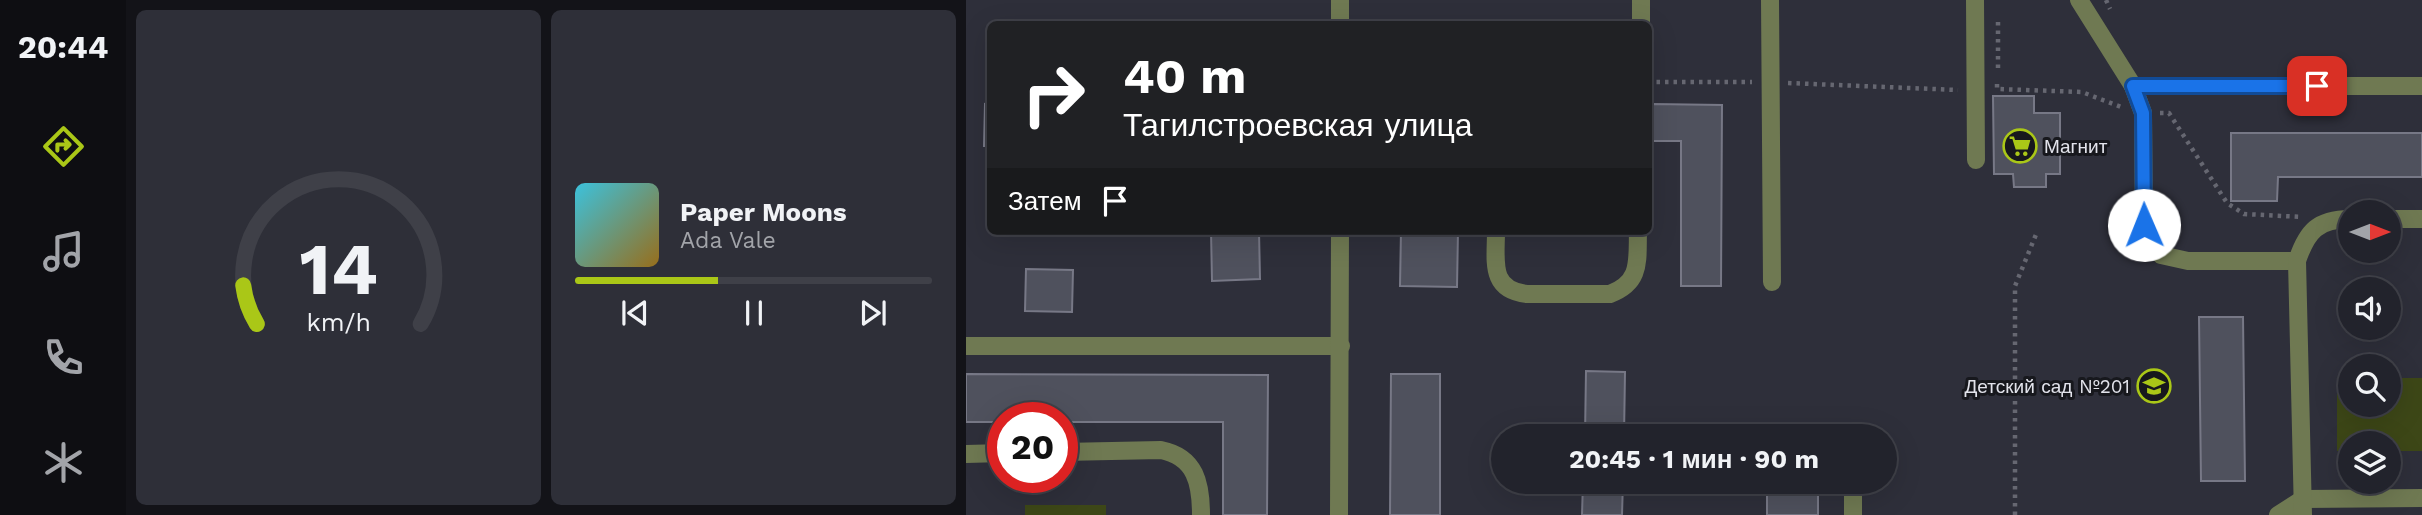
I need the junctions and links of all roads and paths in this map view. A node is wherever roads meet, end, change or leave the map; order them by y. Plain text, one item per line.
1 (1340, 0) edge
2 (1641, 0) edge
3 (1770, 0) edge
4 (1975, 0) edge
5 (2079, 0) edge
6 (2106, 0) edge
7 (2112, 11) dead end
8 (1340, 21) edge
9 (1641, 21) edge
10 (1652, 82) edge
11 (1771, 82) junction
12 (2133, 86) junction
13 (2422, 86) edge
14 (1997, 89) dead end
15 (1976, 90) junction
16 (1976, 160) dead end
17 (2338, 219) edge
18 (2401, 219) edge
19 (2422, 219) edge
20 (2037, 232) dead end
21 (1340, 235) edge
22 (1496, 235) edge
23 (1638, 235) edge
24 (2297, 261) junction
25 (1772, 282) dead end
26 (966, 346) edge
27 (1340, 346) junction
28 (1078, 452) edge
29 (987, 453) edge
30 (966, 454) edge
31 (1853, 494) edge
32 (2422, 498) edge
33 (2303, 507) edge
34 (1201, 515) edge
35 (1339, 515) edge
36 (1853, 515) edge
37 (2015, 515) edge
38 (2278, 515) edge

1 - 8 street
2 - 9 street
3 - 11 street
4 - 15 street
5 - 12 street
6 - 7 path
10 - 11 path
11 - 15 path
11 - 25 street
12 - 13 street
12 - 24 street
14 - 15 path
15 - 16 street
17 - 24 street
18 - 19 street
20 - 37 path
21 - 27 street
22 - 23 street
24 - 33 street
26 - 27 street
27 - 35 street
28 - 34 street
29 - 30 street
31 - 36 street
32 - 33 street
33 - 38 street

